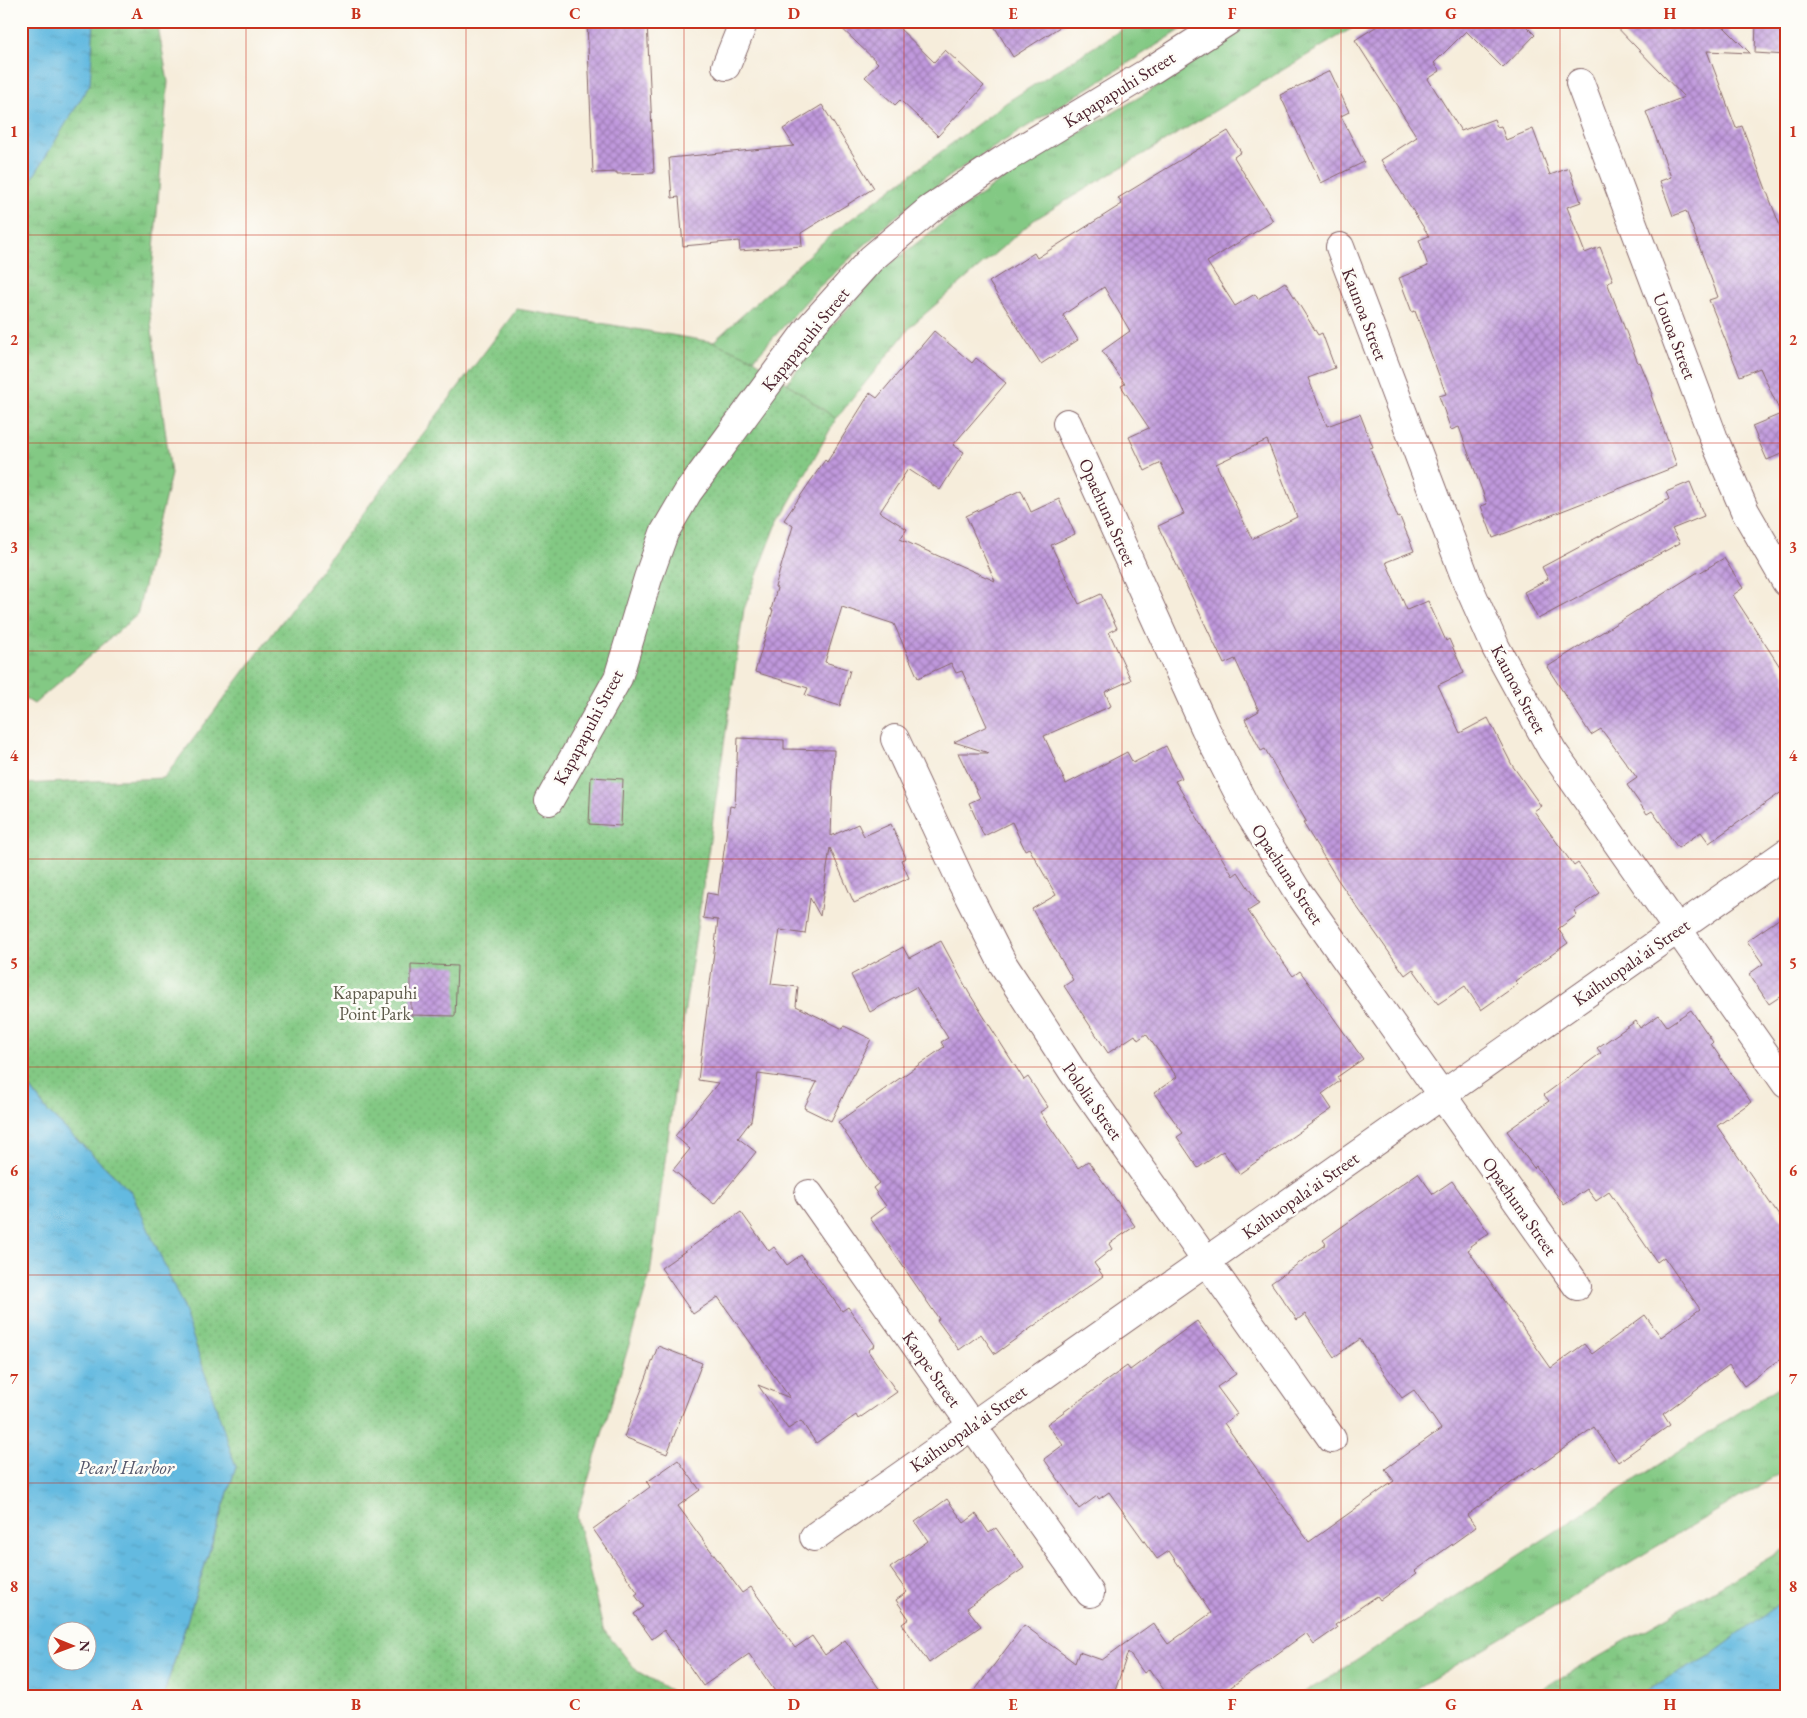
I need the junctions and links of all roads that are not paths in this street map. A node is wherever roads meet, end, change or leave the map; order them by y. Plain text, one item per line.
1 (744, 21) edge
2 (1228, 21) edge
3 (726, 66) dead end
4 (1580, 83) dead end
5 (1340, 247) dead end
6 (1067, 423) dead end
7 (1786, 582) edge
8 (895, 739) dead end
9 (549, 801) dead end
10 (1786, 853) edge
11 (1677, 930) junction
12 (1786, 1084) edge
13 (1442, 1095) junction
14 (809, 1194) dead end
15 (1206, 1261) junction
16 (1577, 1286) dead end
17 (972, 1426) junction
18 (1332, 1439) dead end
19 (814, 1537) dead end
20 (1090, 1593) dead end

1 - 3 street
2 - 9 street, Kapapapuhi Street
4 - 7 street, Uouoa Street
5 - 11 street, Kaunoa Street
6 - 13 street, Opaehuna Street
8 - 15 street, Pololia Street
10 - 11 street, Kaihuopala'ai Street
11 - 12 street, Kaunoa Street
11 - 13 street, Kaihuopala'ai Street
13 - 15 street, Kaihuopala'ai Street
13 - 16 street, Opaehuna Street
14 - 17 street, Kaope Street
15 - 17 street, Kaihuopala'ai Street
15 - 18 street, Pololia Street
17 - 19 street, Kaihuopala'ai Street
17 - 20 street, Kaope Street

